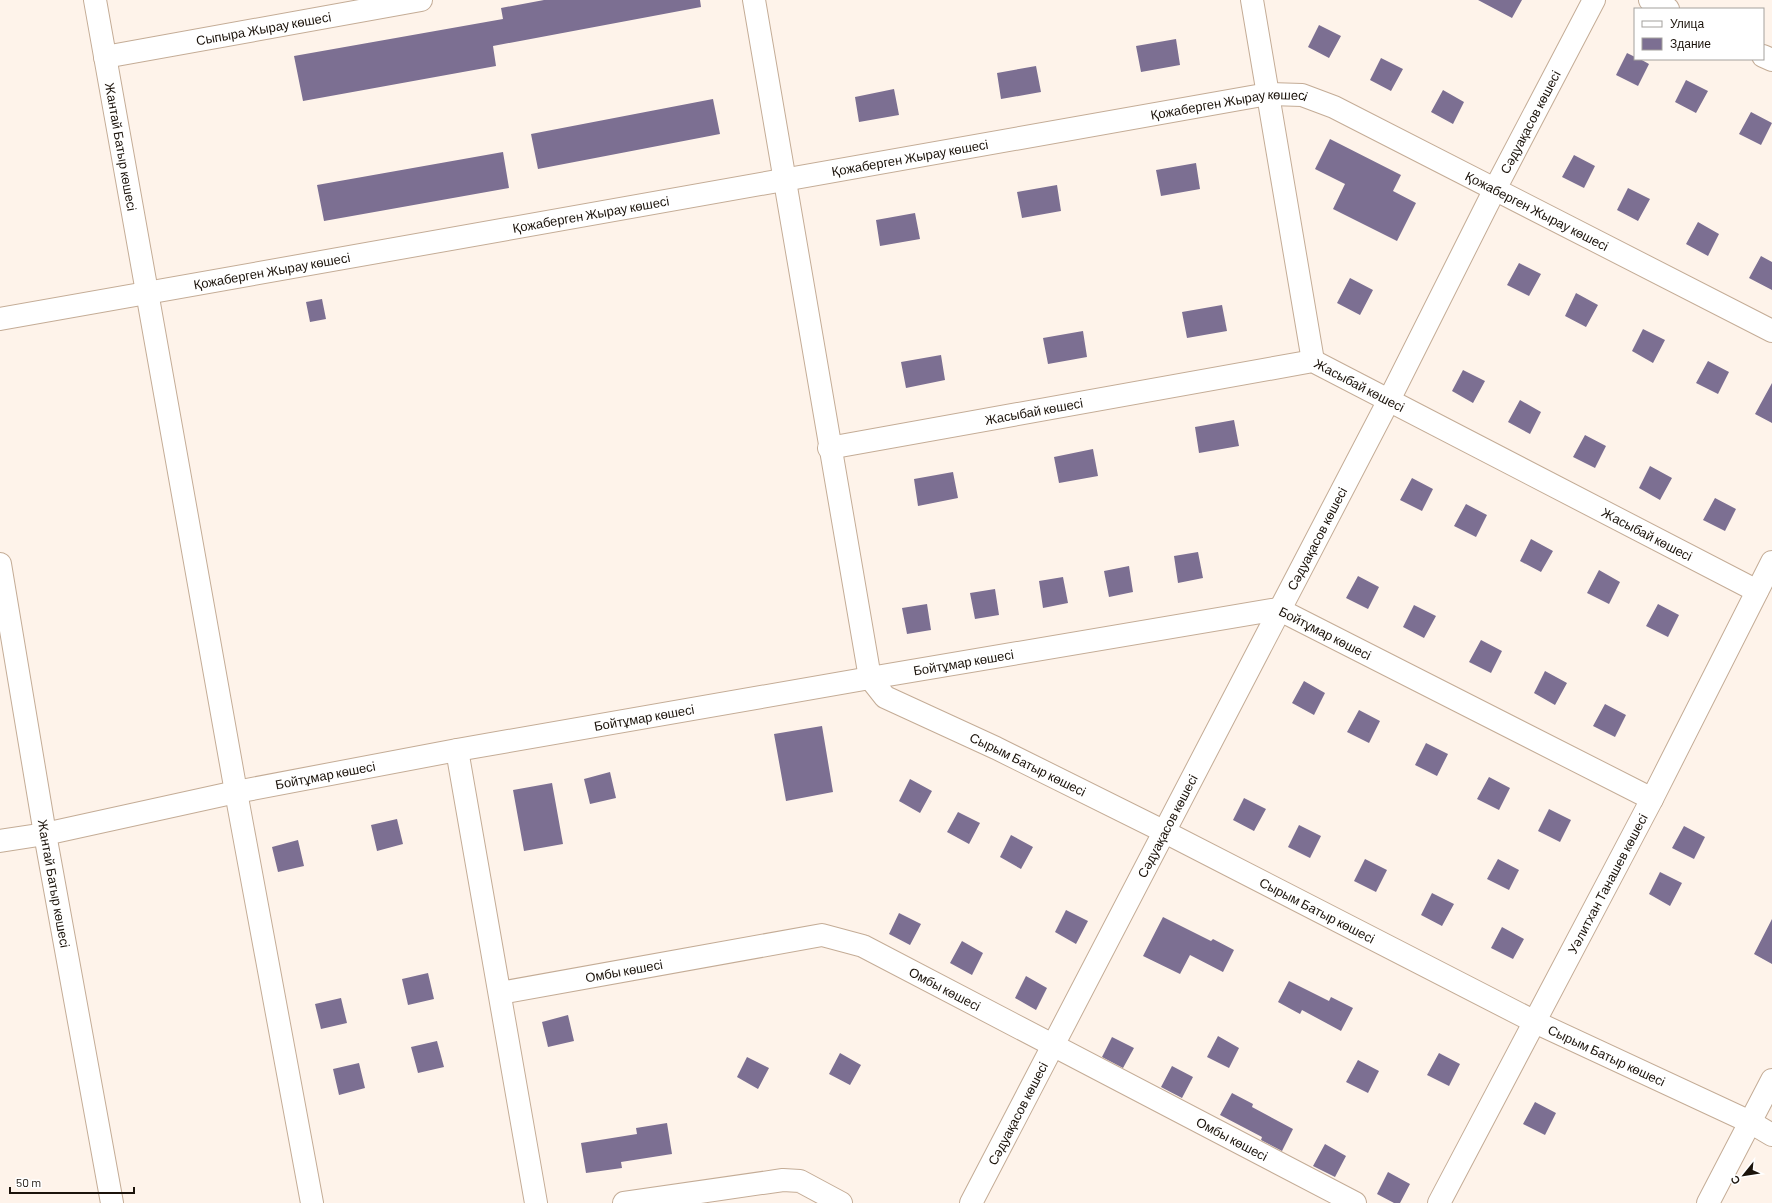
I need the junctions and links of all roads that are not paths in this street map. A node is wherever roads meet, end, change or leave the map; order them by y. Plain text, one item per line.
1 (95, 0) edge
2 (421, 0) edge
3 (754, 0) edge
4 (1252, 0) edge
5 (1594, 0) edge
6 (1650, 0) edge
7 (1666, 8) edge
8 (105, 57) junction
9 (1268, 94) junction
10 (784, 179) junction
11 (1495, 190) junction
12 (148, 293) junction
13 (0, 320) edge
14 (1772, 331) edge
15 (1313, 361) junction
16 (1389, 400) junction
17 (829, 448) junction
18 (1772, 562) edge
19 (0, 564) edge
20 (1757, 591) junction
21 (1278, 609) junction
22 (870, 678) junction
23 (457, 750) junction
24 (236, 792) junction
25 (1652, 799) junction
26 (1163, 831) junction
27 (45, 834) junction
28 (0, 841) edge
29 (500, 993) junction
30 (1535, 1022) junction
31 (1052, 1044) junction
32 (1772, 1080) edge
33 (1750, 1122) junction
34 (1772, 1134) edge
35 (112, 1203) edge
36 (312, 1203) edge
37 (536, 1203) edge
38 (624, 1203) edge
39 (841, 1203) edge
40 (971, 1203) edge
41 (1355, 1203) edge
42 (1439, 1203) edge
43 (1708, 1203) edge

1 - 8 street, Жантай Батыр көшесі
2 - 8 street, Сыпыра Жырау көшесі
3 - 10 street
4 - 9 street
5 - 11 street, Сәдуақасов көшесі
6 - 7 street
8 - 12 street, Жантай Батыр көшесі
9 - 10 street, Қожаберген Жырау көшесі
9 - 11 street, Қожаберген Жырау көшесі
9 - 15 street
10 - 12 street, Қожаберген Жырау көшесі
10 - 17 street
11 - 14 street, Қожаберген Жырау көшесі
11 - 16 street, Сәдуақасов көшесі
12 - 13 street, Қожаберген Жырау көшесі
12 - 24 street, Жантай Батыр көшесі
15 - 16 street, Жасыбай көшесі
15 - 17 street, Жасыбай көшесі
16 - 20 street, Жасыбай көшесі
16 - 21 street, Сәдуақасов көшесі
17 - 22 street
18 - 20 street, Уәлитхан Танашев көшесі
19 - 27 street, Жантай Батыр көшесі
20 - 25 street, Уәлитхан Танашев көшесі
21 - 22 street, Бойтұмар көшесі
21 - 25 street, Бойтұмар көшесі
21 - 26 street, Сәдуақасов көшесі
22 - 23 street, Бойтұмар көшесі
22 - 26 street, Сырым Батыр көшесі
23 - 24 street, Бойтұмар көшесі
23 - 29 street
24 - 27 street, Бойтұмар көшесі
24 - 36 street, Жантай Батыр көшесі
25 - 30 street, Уәлитхан Танашев көшесі
26 - 30 street, Сырым Батыр көшесі
26 - 31 street, Сәдуақасов көшесі
27 - 28 street, Бойтұмар көшесі
27 - 35 street, Жантай Батыр көшесі
29 - 31 street, Омбы көшесі
29 - 37 street
30 - 33 street, Сырым Батыр көшесі
30 - 42 street, Уәлитхан Танашев көшесі
31 - 40 street, Сәдуақасов көшесі
31 - 41 street, Омбы көшесі
32 - 33 street
33 - 34 street, Сырым Батыр көшесі
33 - 43 street
38 - 39 street

